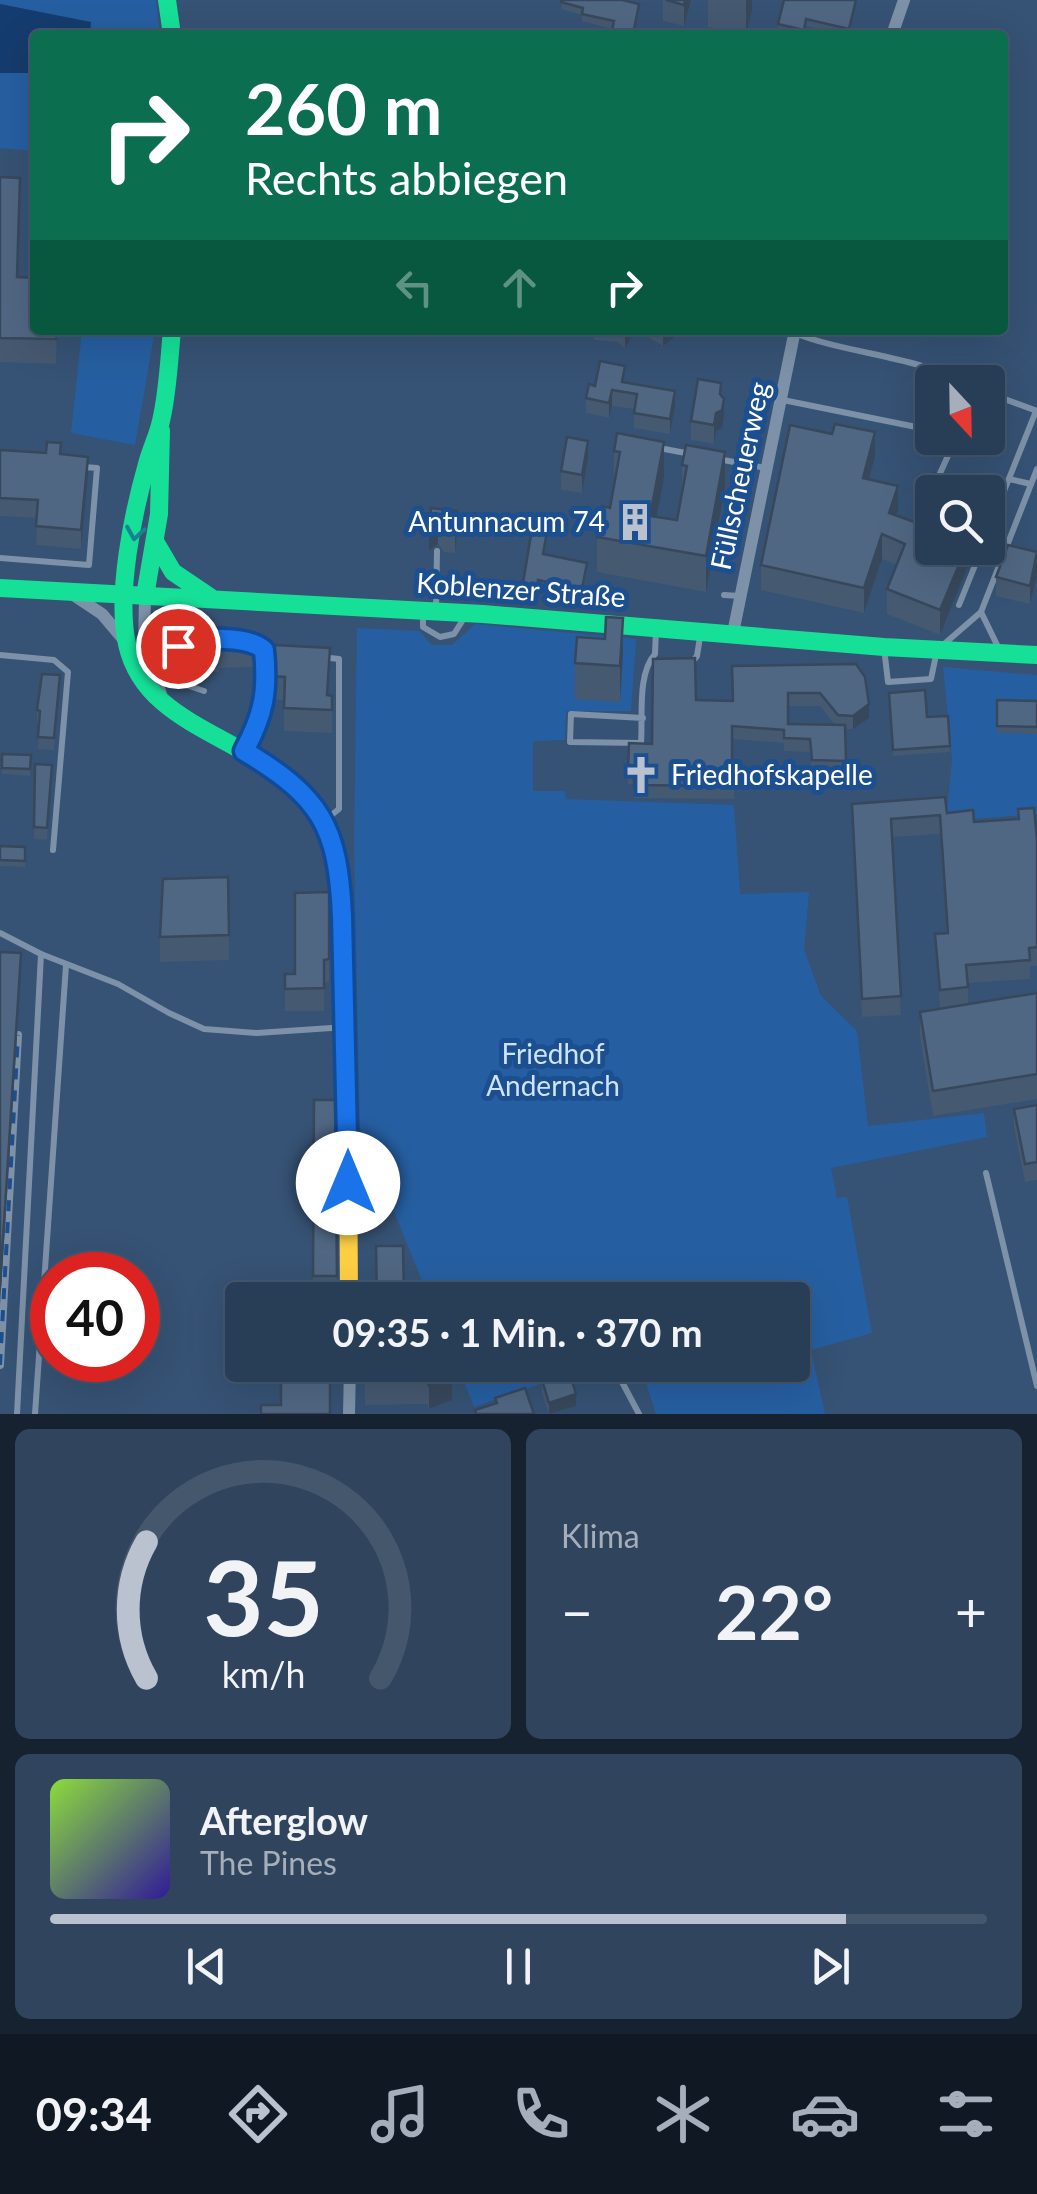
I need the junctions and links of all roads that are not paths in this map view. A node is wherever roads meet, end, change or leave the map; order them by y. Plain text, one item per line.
1 (168, 0) edge
2 (904, 0) edge
3 (171, 30) edge
4 (894, 30) edge
5 (171, 335) edge
6 (794, 335) edge
7 (802, 335) edge
8 (915, 370) edge
9 (1005, 399) edge
10 (782, 400) junction
11 (1037, 411) edge
12 (161, 420) junction
13 (915, 427) edge
14 (657, 448) edge
15 (694, 454) edge
16 (712, 458) edge
17 (71, 466) edge
18 (766, 468) junction
19 (1037, 469) edge
20 (1009, 479) junction
21 (1031, 484) junction
22 (1005, 486) edge
23 (1037, 500) edge
24 (1024, 502) junction
25 (154, 540) junction
26 (437, 551) dead end
27 (0, 558) edge
28 (975, 565) edge
29 (0, 588) edge
30 (70, 592) junction
31 (724, 595) dead end
32 (136, 596) junction
33 (740, 596) junction
34 (206, 599) junction
35 (959, 605) dead end
36 (430, 611) junction
37 (981, 612) junction
38 (466, 613) junction
39 (656, 628) junction
40 (700, 630) junction
41 (733, 633) junction
42 (207, 641) edge
43 (239, 642) edge
44 (127, 644) junction
45 (884, 647) junction
46 (937, 651) junction
47 (146, 653) junction
48 (1002, 654) junction
49 (0, 655) edge
50 (1037, 656) edge
51 (330, 658) edge
52 (689, 664) edge
53 (204, 691) dead end
54 (164, 700) junction
55 (643, 718) junction
56 (244, 751) junction
57 (324, 821) junction
58 (53, 850) dead end
59 (0, 933) edge
60 (42, 954) junction
61 (66, 966) junction
62 (347, 1027) junction
63 (986, 1173) dead end
64 (349, 1282) edge
65 (350, 1382) edge
66 (622, 1382) edge
67 (1037, 1386) edge
68 (16, 1414) edge
69 (35, 1414) edge
70 (349, 1414) edge
71 (639, 1414) edge

1 - 3 street
2 - 4 street
5 - 12 street
6 - 10 street, Füllscheuerweg
7 - 8 lane
9 - 11 lane
10 - 13 lane
10 - 18 street, Füllscheuerweg
11 - 20 lane
12 - 25 street
12 -> 32 street
14 - 15 lane
16 - 18 lane
17 - 27 lane
18 - 33 street, Füllscheuerweg
19 - 21 lane
20 - 21 lane
20 - 22 lane
21 - 24 lane
23 - 24 lane
24 - 37 lane
25 - 32 street
25 - 34 street
26 - 36 lane
28 - 35 lane
29 - 30 street, Koblenzer Straße
30 - 32 street, Koblenzer Straße
30 - 44 street
31 - 33 lane
32 - 34 street, Koblenzer Straße
32 - 44 street
32 - 47 street
33 - 41 street, Füllscheuerweg
34 - 36 street, Koblenzer Straße
34 - 47 street
36 - 38 street, Koblenzer Straße
36 - 38 lane
37 - 46 lane
37 - 48 lane
38 - 39 street, Koblenzer Straße
39 - 40 street, Koblenzer Straße
39 - 55 lane
40 - 41 street, Koblenzer Straße
40 - 52 lane
41 - 45 street, Koblenzer Straße
42 - 53 lane
43 - 56 lane
44 - 54 street
45 - 46 street, Koblenzer Straße
45 - 46 lane
46 - 48 street, Koblenzer Straße
47 - 54 street
48 - 50 street, Koblenzer Straße
49 - 58 lane
51 - 57 lane
54 - 56 street
55 - 55 lane
56 - 57 street
57 - 62 street
59 - 60 lane
60 - 61 lane
60 - 68 lane
61 - 62 lane
61 - 69 lane
62 - 64 street
63 - 67 lane
65 - 70 street
66 - 71 lane

